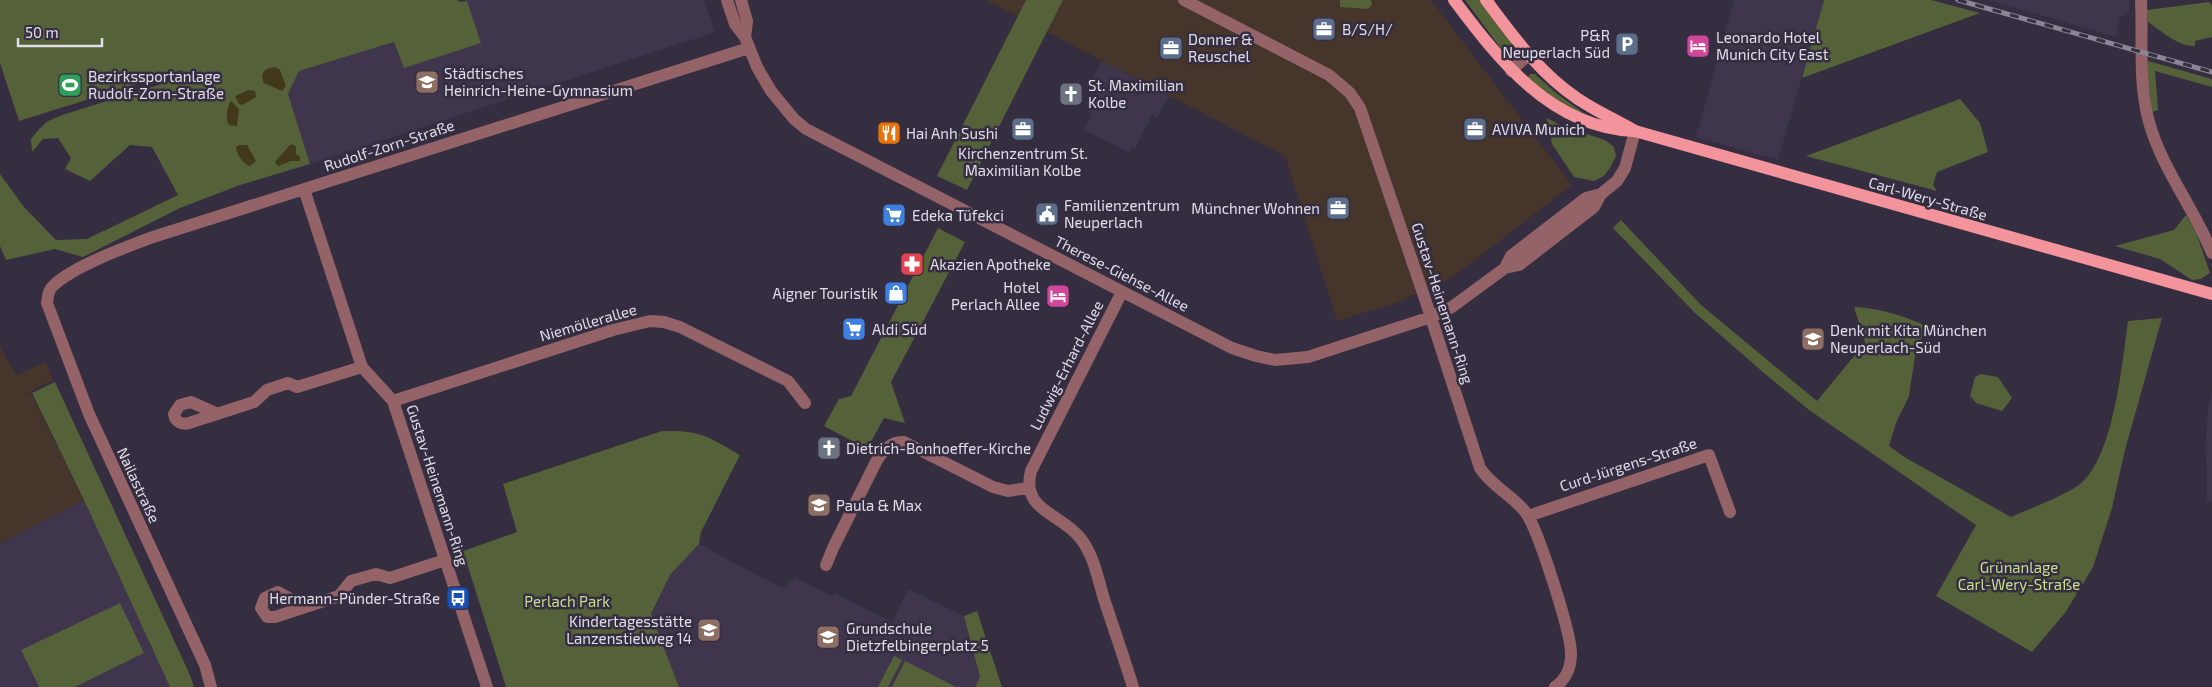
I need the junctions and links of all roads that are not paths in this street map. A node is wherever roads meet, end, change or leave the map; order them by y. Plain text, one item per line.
1 (727, 0) edge
2 (741, 0) edge
3 (1184, 0) edge
4 (1454, 0) edge
5 (1486, 0) edge
6 (2141, 0) edge
7 (747, 42) junction
8 (1528, 55) junction
9 (1512, 71) junction
10 (1635, 131) junction
11 (304, 189) junction
12 (2212, 253) edge
13 (1122, 292) junction
14 (48, 293) joint
15 (2212, 294) edge
16 (1431, 317) junction
17 (362, 367) junction
18 (394, 401) junction
19 (805, 403) dead end
20 (218, 414) dead end
21 (1028, 488) junction
22 (1730, 512) dead end
23 (1528, 516) junction
24 (445, 560) junction
25 (826, 565) dead end
26 (305, 607) dead end
27 (211, 687) edge
28 (487, 687) edge
29 (1133, 687) edge
30 (1555, 687) edge

1 - 7 street, Therese-Giehse-Allee
2 - 7 street, Therese-Giehse-Allee
3 - 16 street, Gustav-Heinemann-Ring
4 - 9 main road, Carl-Wery-Straße
5 - 8 main road, Carl-Wery-Straße
6 - 12 street
7 - 11 street, Rudolf-Zorn-Straße
7 - 13 street, Therese-Giehse-Allee
8 - 9 street
8 - 10 main road, Carl-Wery-Straße
9 - 10 main road, Carl-Wery-Straße
10 - 15 main road, Carl-Wery-Straße
10 - 16 street, Therese-Giehse-Allee
11 - 14 street, Rudolf-Zorn-Straße
11 - 17 street, Gustav-Heinemann-Ring
13 - 16 street, Therese-Giehse-Allee
13 - 21 street, Ludwig-Erhard-Allee
14 - 27 street, Nailastraße
16 - 23 street, Gustav-Heinemann-Ring
17 - 18 street, Gustav-Heinemann-Ring
17 - 20 street
18 - 19 street, Niemöllerallee
18 - 24 street, Gustav-Heinemann-Ring
21 - 25 street
21 - 29 street
22 - 23 street, Curd-Jürgens-Straße
23 - 30 street, Gustav-Heinemann-Ring
24 - 26 street
24 - 28 street, Gustav-Heinemann-Ring

